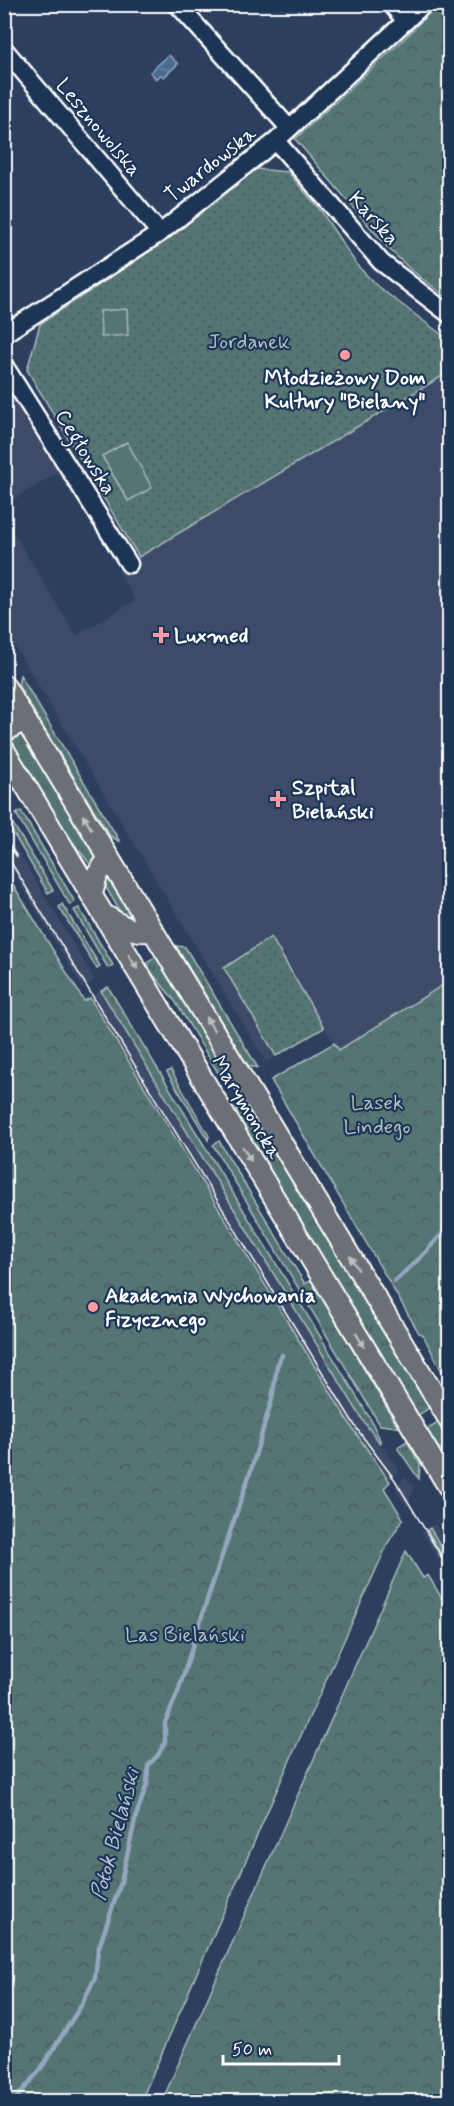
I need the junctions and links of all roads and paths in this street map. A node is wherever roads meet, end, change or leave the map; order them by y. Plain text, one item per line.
1 (177, 4) edge
2 (391, 4) edge
3 (424, 4) edge
4 (406, 21) junction
5 (4, 50) edge
6 (289, 128) junction
7 (276, 141) junction
8 (159, 233) junction
9 (450, 315) edge
10 (4, 334) edge
11 (4, 364) edge
12 (129, 564) dead end
13 (4, 685) edge
14 (25, 719) junction
15 (4, 732) edge
16 (4, 750) edge
17 (109, 858) junction
18 (92, 894) junction
19 (101, 912) junction
20 (153, 931) junction
21 (450, 1421) edge
22 (448, 1476) edge

1 - 6 street
2 - 4 street
3 - 4 street, Twardowska
4 - 6 street, Twardowska
5 - 8 street, Lesznowolska
6 - 7 street, Twardowska
7 - 8 street, Twardowska
7 - 9 street, Karska
8 - 10 street, Twardowska
11 - 12 street, Cegłowska
13 - 14 main road, Marymoncka
14 - 15 main road
17 -> 14 main road, Marymoncka
16 - 18 main road, Marymoncka
17 - 18 main road
17 - 20 main road, Marymoncka
18 - 19 main road, Marymoncka
19 - 20 main road
19 -> 22 main road, Marymoncka
21 -> 20 main road, Marymoncka

